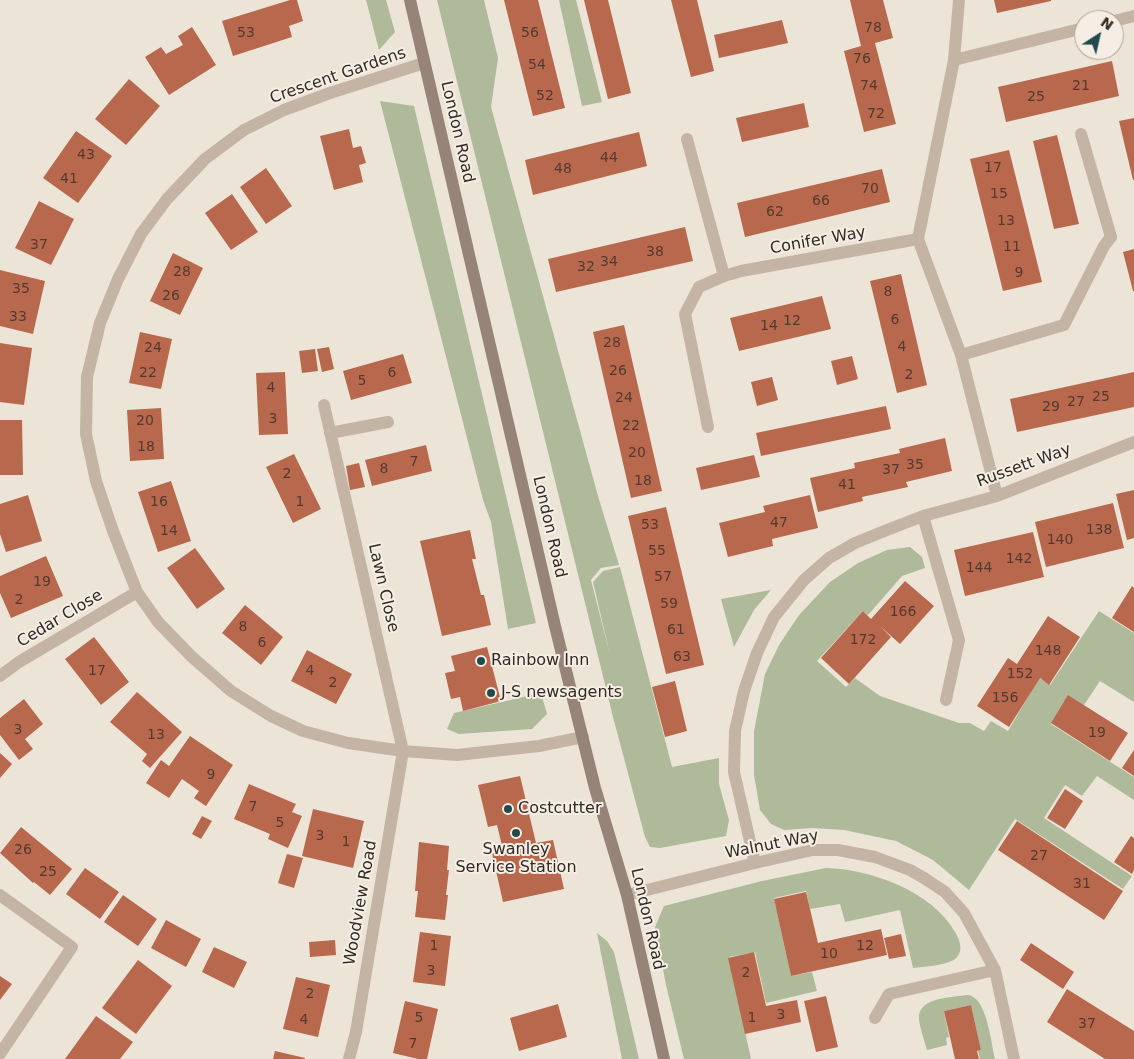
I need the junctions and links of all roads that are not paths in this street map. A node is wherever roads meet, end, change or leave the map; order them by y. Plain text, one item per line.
1 (410, 0) edge
2 (959, 0) edge
3 (1074, 30) edge
4 (954, 60) junction
5 (424, 63) junction
6 (1081, 134) dead end
7 (687, 140) dead end
8 (918, 239) junction
9 (724, 276) junction
10 (961, 355) junction
11 (324, 405) dead end
12 (388, 422) dead end
13 (708, 427) dead end
14 (330, 432) junction
15 (1134, 442) edge
16 (997, 496) junction
17 (923, 516) junction
18 (137, 592) junction
19 (0, 676) edge
20 (946, 700) dead end
21 (584, 738) junction
22 (403, 751) junction
23 (755, 863) junction
24 (0, 895) edge
25 (627, 895) junction
26 (995, 970) junction
27 (876, 1018) dead end
28 (0, 1054) edge
29 (349, 1059) edge
30 (664, 1059) edge
31 (1014, 1059) edge

1 - 5 main road, London Road
2 - 4 street
3 - 4 street
4 - 8 street
5 - 18 street, Crescent Gardens
5 - 21 main road, London Road
6 - 10 street
7 - 9 street
8 - 9 street, Conifer Way
8 - 10 street
9 - 13 street, Conifer Way
10 - 16 street
11 - 14 street, Lawn Close
12 - 14 street
14 - 22 street, Lawn Close
15 - 16 street, Russett Way
16 - 17 street, Russett Way
17 - 20 street
17 - 23 street, Russett Way
18 - 19 street, Cedar Close
18 - 22 street, Crescent Gardens
21 - 22 street, Crescent Gardens
21 - 25 main road, London Road
22 - 29 street, Woodview Road
23 - 25 street, Walnut Way
23 - 26 street, Walnut Way
24 - 28 street
25 - 30 main road, London Road
26 - 27 street
26 - 31 street, Walnut Way

